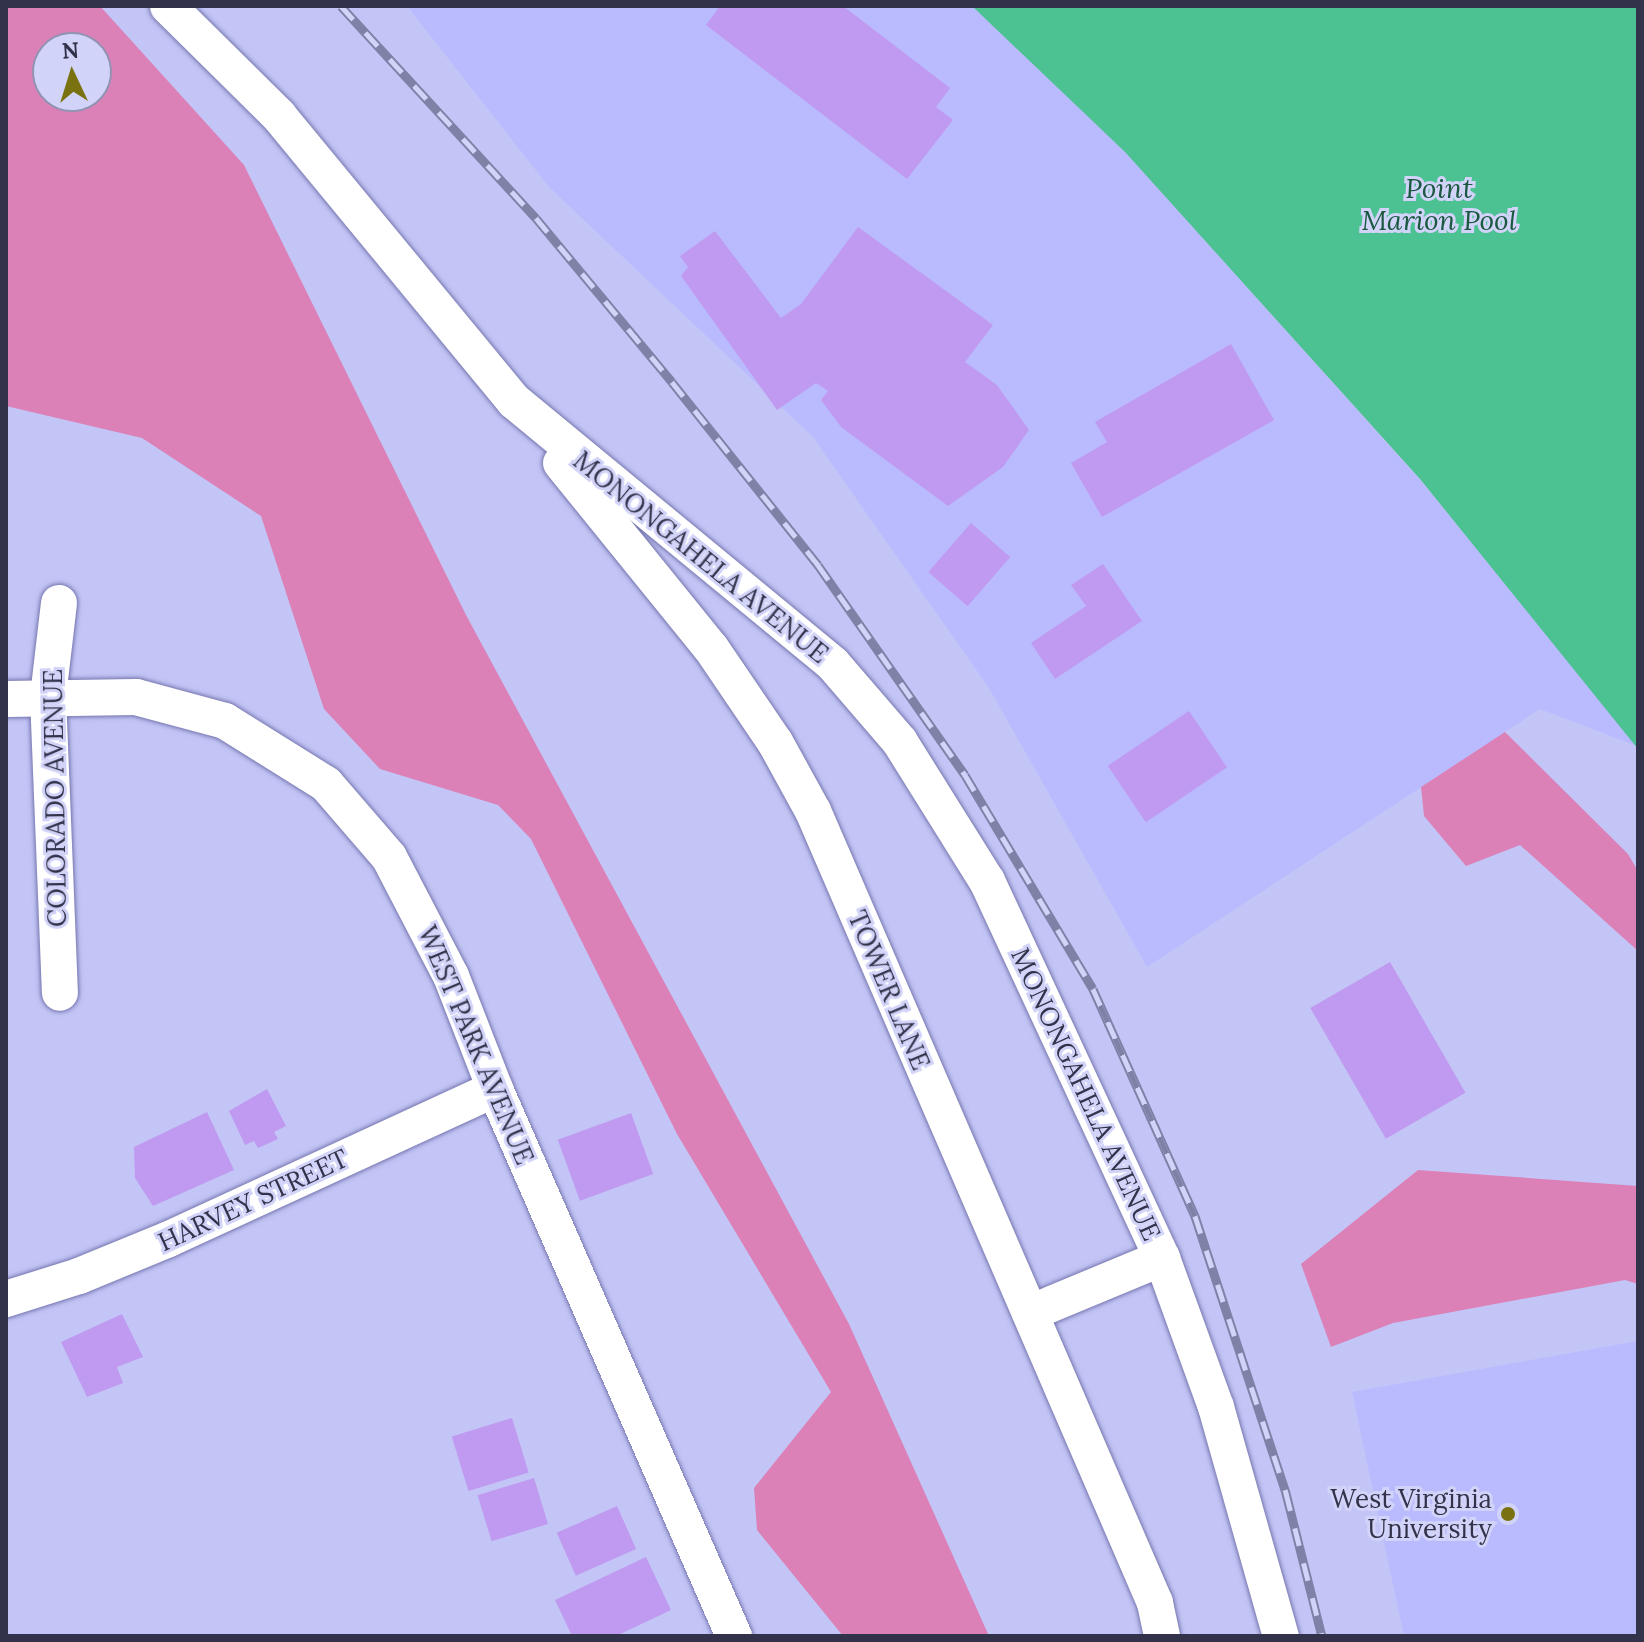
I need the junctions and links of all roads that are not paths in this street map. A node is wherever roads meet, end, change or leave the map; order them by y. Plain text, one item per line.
1 (168, 6) edge
2 (514, 401) junction
3 (59, 603) dead end
4 (48, 696) junction
5 (6, 699) edge
6 (60, 993) dead end
7 (495, 1089) junction
8 (1162, 1258) junction
9 (6, 1299) edge
10 (1030, 1313) junction
11 (734, 1636) edge
12 (1162, 1636) edge
13 (1281, 1636) edge

1 - 2 street, MONONGAHELA AVENUE
2 - 8 street, MONONGAHELA AVENUE
2 - 10 street, TOWER LANE
3 - 4 street, COLORADO AVENUE
4 - 5 street, WEST PARK AVENUE
4 - 6 street, COLORADO AVENUE
4 - 7 street, WEST PARK AVENUE
7 - 9 street, HARVEY STREET
7 - 11 street, WEST PARK AVENUE
8 - 10 street
8 - 13 street, MONONGAHELA AVENUE
10 - 12 street, TOWER LANE

